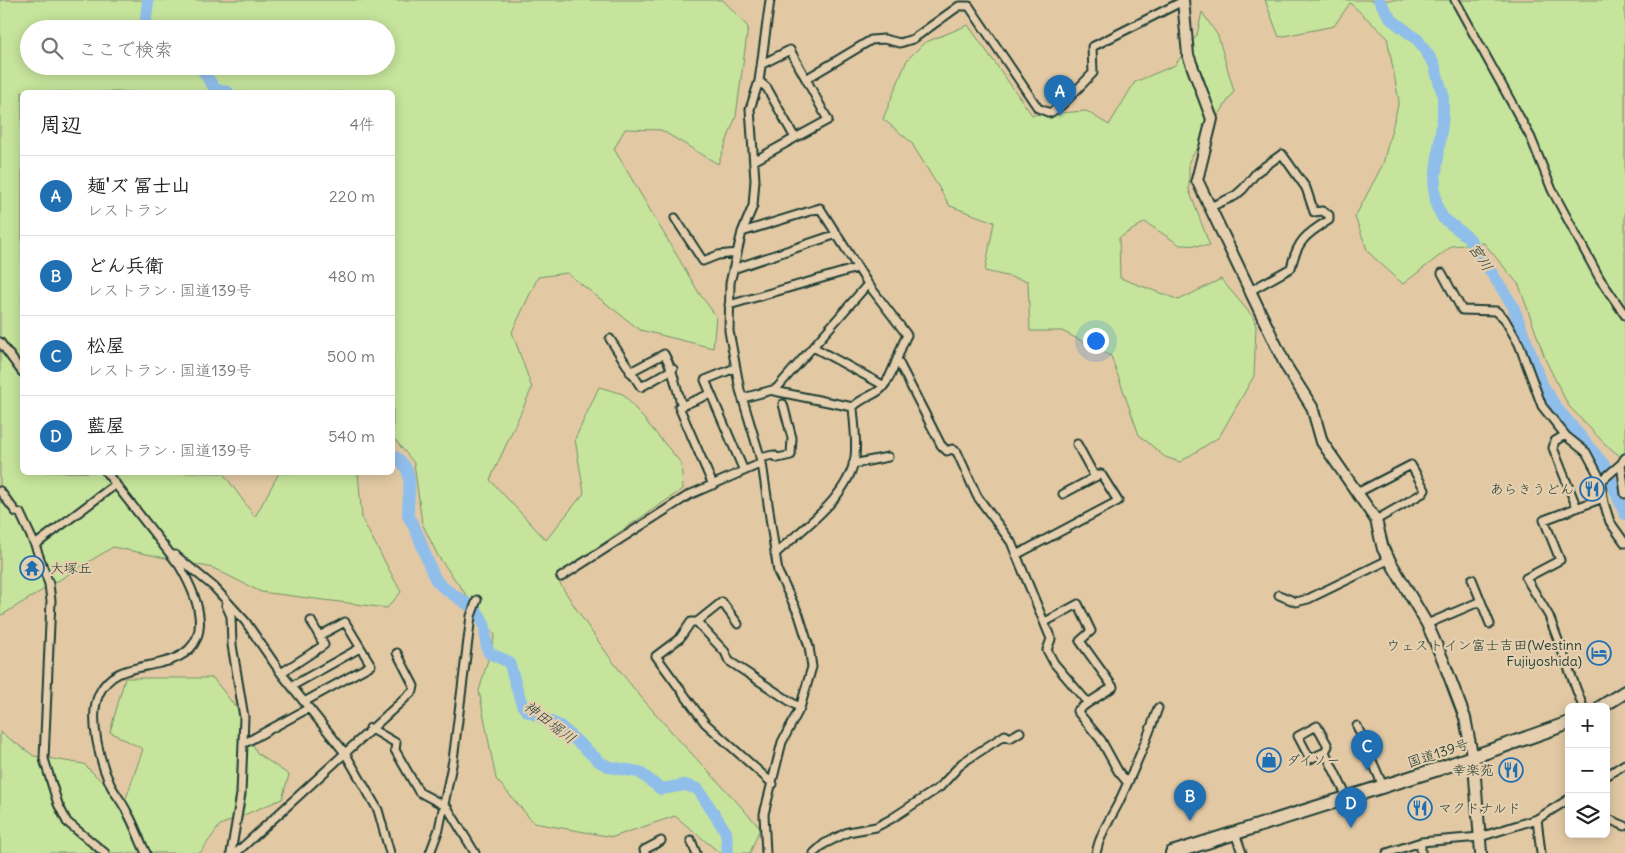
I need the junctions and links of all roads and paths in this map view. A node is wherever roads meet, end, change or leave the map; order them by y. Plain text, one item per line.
1 (770, 0) edge
2 (1183, 0) edge
3 (1456, 0) edge
4 (762, 64) junction
5 (806, 79) junction
6 (759, 81) junction
7 (795, 138) junction
8 (754, 161) junction
9 (1210, 207) junction
10 (675, 218) dead end
11 (742, 232) junction
12 (837, 234) junction
13 (737, 253) junction
14 (857, 268) junction
15 (733, 269) junction
16 (1442, 273) dead end
17 (868, 284) junction
18 (1250, 291) junction
19 (729, 305) junction
20 (1625, 315) edge
21 (610, 340) dead end
22 (0, 342) edge
23 (813, 346) junction
24 (898, 358) junction
25 (735, 368) junction
26 (20, 369) edge
27 (673, 369) junction
28 (630, 372) junction
29 (883, 385) junction
30 (774, 391) junction
31 (710, 394) junction
32 (743, 398) junction
33 (783, 404) dead end
34 (682, 406) junction
35 (853, 407) junction
36 (1565, 435) junction
37 (1077, 444) dead end
38 (888, 457) dead end
39 (761, 461) junction
40 (1621, 463) edge
41 (853, 464) junction
42 (744, 471) junction
43 (108, 475) edge
44 (1095, 477) junction
45 (1602, 481) junction
46 (116, 484) junction
47 (713, 485) junction
48 (0, 491) edge
49 (1357, 493) junction
50 (1063, 494) dead end
51 (1625, 494) edge
52 (1603, 498) junction
53 (1577, 508) junction
54 (1376, 520) junction
55 (162, 543) junction
56 (1625, 543) edge
57 (35, 545) junction
58 (775, 554) junction
59 (1016, 555) junction
60 (1390, 560) junction
61 (561, 577) dead end
62 (1472, 579) dead end
63 (1279, 595) dead end
64 (223, 600) junction
65 (477, 600) dead end
66 (1480, 601) junction
67 (311, 621) dead end
68 (697, 622) junction
69 (1045, 622) junction
70 (738, 624) dead end
71 (1427, 624) junction
72 (1490, 624) dead end
73 (319, 636) junction
74 (360, 648) junction
75 (397, 653) dead end
76 (281, 673) junction
77 (292, 686) junction
78 (1625, 692) edge
79 (1625, 700) edge
80 (304, 702) junction
81 (1088, 703) junction
82 (1581, 703) edge
83 (1607, 703) edge
84 (309, 708) junction
85 (800, 708) junction
86 (1158, 708) dead end
87 (1610, 709) edge
88 (1565, 725) edge
89 (1357, 726) dead end
90 (370, 728) junction
91 (1020, 732) dead end
92 (1565, 732) edge
93 (243, 744) junction
94 (1325, 752) junction
95 (345, 753) junction
96 (1473, 762) junction
97 (1623, 767) edge
98 (1610, 774) edge
99 (1127, 782) junction
100 (773, 784) junction
101 (1383, 786) junction
102 (1347, 797) junction
103 (1565, 803) edge
104 (443, 805) junction
105 (1537, 819) junction
106 (1610, 820) edge
107 (1625, 826) edge
108 (1236, 836) junction
109 (1480, 837) junction
110 (690, 840) dead end
111 (661, 841) dead end
112 (1421, 842) junction
113 (1543, 852) edge
114 (104, 853) edge
115 (146, 853) edge
116 (231, 853) edge
117 (236, 853) edge
118 (390, 853) edge
119 (430, 853) edge
120 (475, 853) edge
121 (645, 853) edge
122 (696, 853) edge
123 (766, 853) edge
124 (814, 853) edge
125 (1096, 853) edge
126 (1172, 853) edge
127 (1193, 853) edge
128 (1242, 853) edge
129 (1387, 853) edge
130 (1421, 853) edge
131 (1480, 853) edge

1 - 4 street
2 - 5 street
2 - 9 street
3 - 20 street
4 - 5 street
4 - 6 street
5 - 7 street
6 - 7 street
6 - 8 street
7 - 8 street
8 - 11 street
9 - 18 street
9 - 18 street
10 - 13 street
11 - 12 street
11 - 13 street
12 - 14 street
12 - 15 street
13 - 15 street
14 - 17 street
14 - 19 street
15 - 19 street
16 - 36 street
17 - 23 street
17 - 24 street
18 - 49 street
19 - 25 street
21 - 28 street
22 - 26 street
23 - 29 street
23 - 30 street
24 - 29 street
24 - 59 street
25 - 31 street
25 - 32 street
27 - 28 street
27 - 28 street
27 - 34 street
29 - 35 street
30 - 32 street
30 - 35 street
31 - 34 street
31 - 42 street
32 - 39 street
33 - 39 street
34 - 47 street
35 - 41 street
36 - 45 street
36 - 53 street
37 - 44 street
38 - 41 street
39 - 42 street
39 - 58 street
40 - 45 street
40 - 51 street
41 - 58 street
42 - 47 street
43 - 46 street
44 - 50 street
44 - 59 street
45 - 52 street
46 - 55 street
46 - 57 street
47 - 61 street
48 - 57 street
49 - 54 street
49 - 54 street
52 - 53 street
52 - 56 street
53 - 82 street
54 - 60 street
55 - 64 street
55 - 115 street
57 - 114 street
58 - 85 street
59 - 69 street
60 - 63 street
60 - 71 street
62 - 66 street
64 - 76 street
64 - 93 street
65 - 104 street
66 - 71 street
66 - 72 street
67 - 73 street
68 - 70 street
68 - 85 street
68 - 100 street
69 - 81 street
69 - 81 street
71 - 96 street
73 - 74 street
73 - 76 street
74 - 77 street
74 - 80 street
75 - 90 street
76 - 77 street
77 - 80 street
78 - 83 highway
79 - 87 highway
80 - 84 street
81 - 99 street
84 - 93 street
84 - 95 street
85 - 100 street
86 - 99 street
88 - 96 highway, 国道139号
89 - 101 street
90 - 95 street
90 - 104 street
91 - 124 street
92 - 96 highway, 国道139号
93 - 116 street
94 - 94 street
94 - 102 street
95 - 117 street
95 - 118 street
96 - 101 highway, 国道139号
96 - 108 highway, 国道139号
96 - 109 street
97 - 98 street
99 - 125 street
100 - 123 street
101 - 102 highway, 国道139号
102 - 108 highway, 国道139号
103 - 105 street
104 - 119 street
104 - 120 street
105 - 109 street
105 - 113 street
106 - 107 street
108 - 126 highway, 国道139号
108 - 127 highway, 国道139号
108 - 128 street
109 - 112 street
109 - 131 street
110 - 122 street
111 - 121 street
112 - 129 street
112 - 130 street

